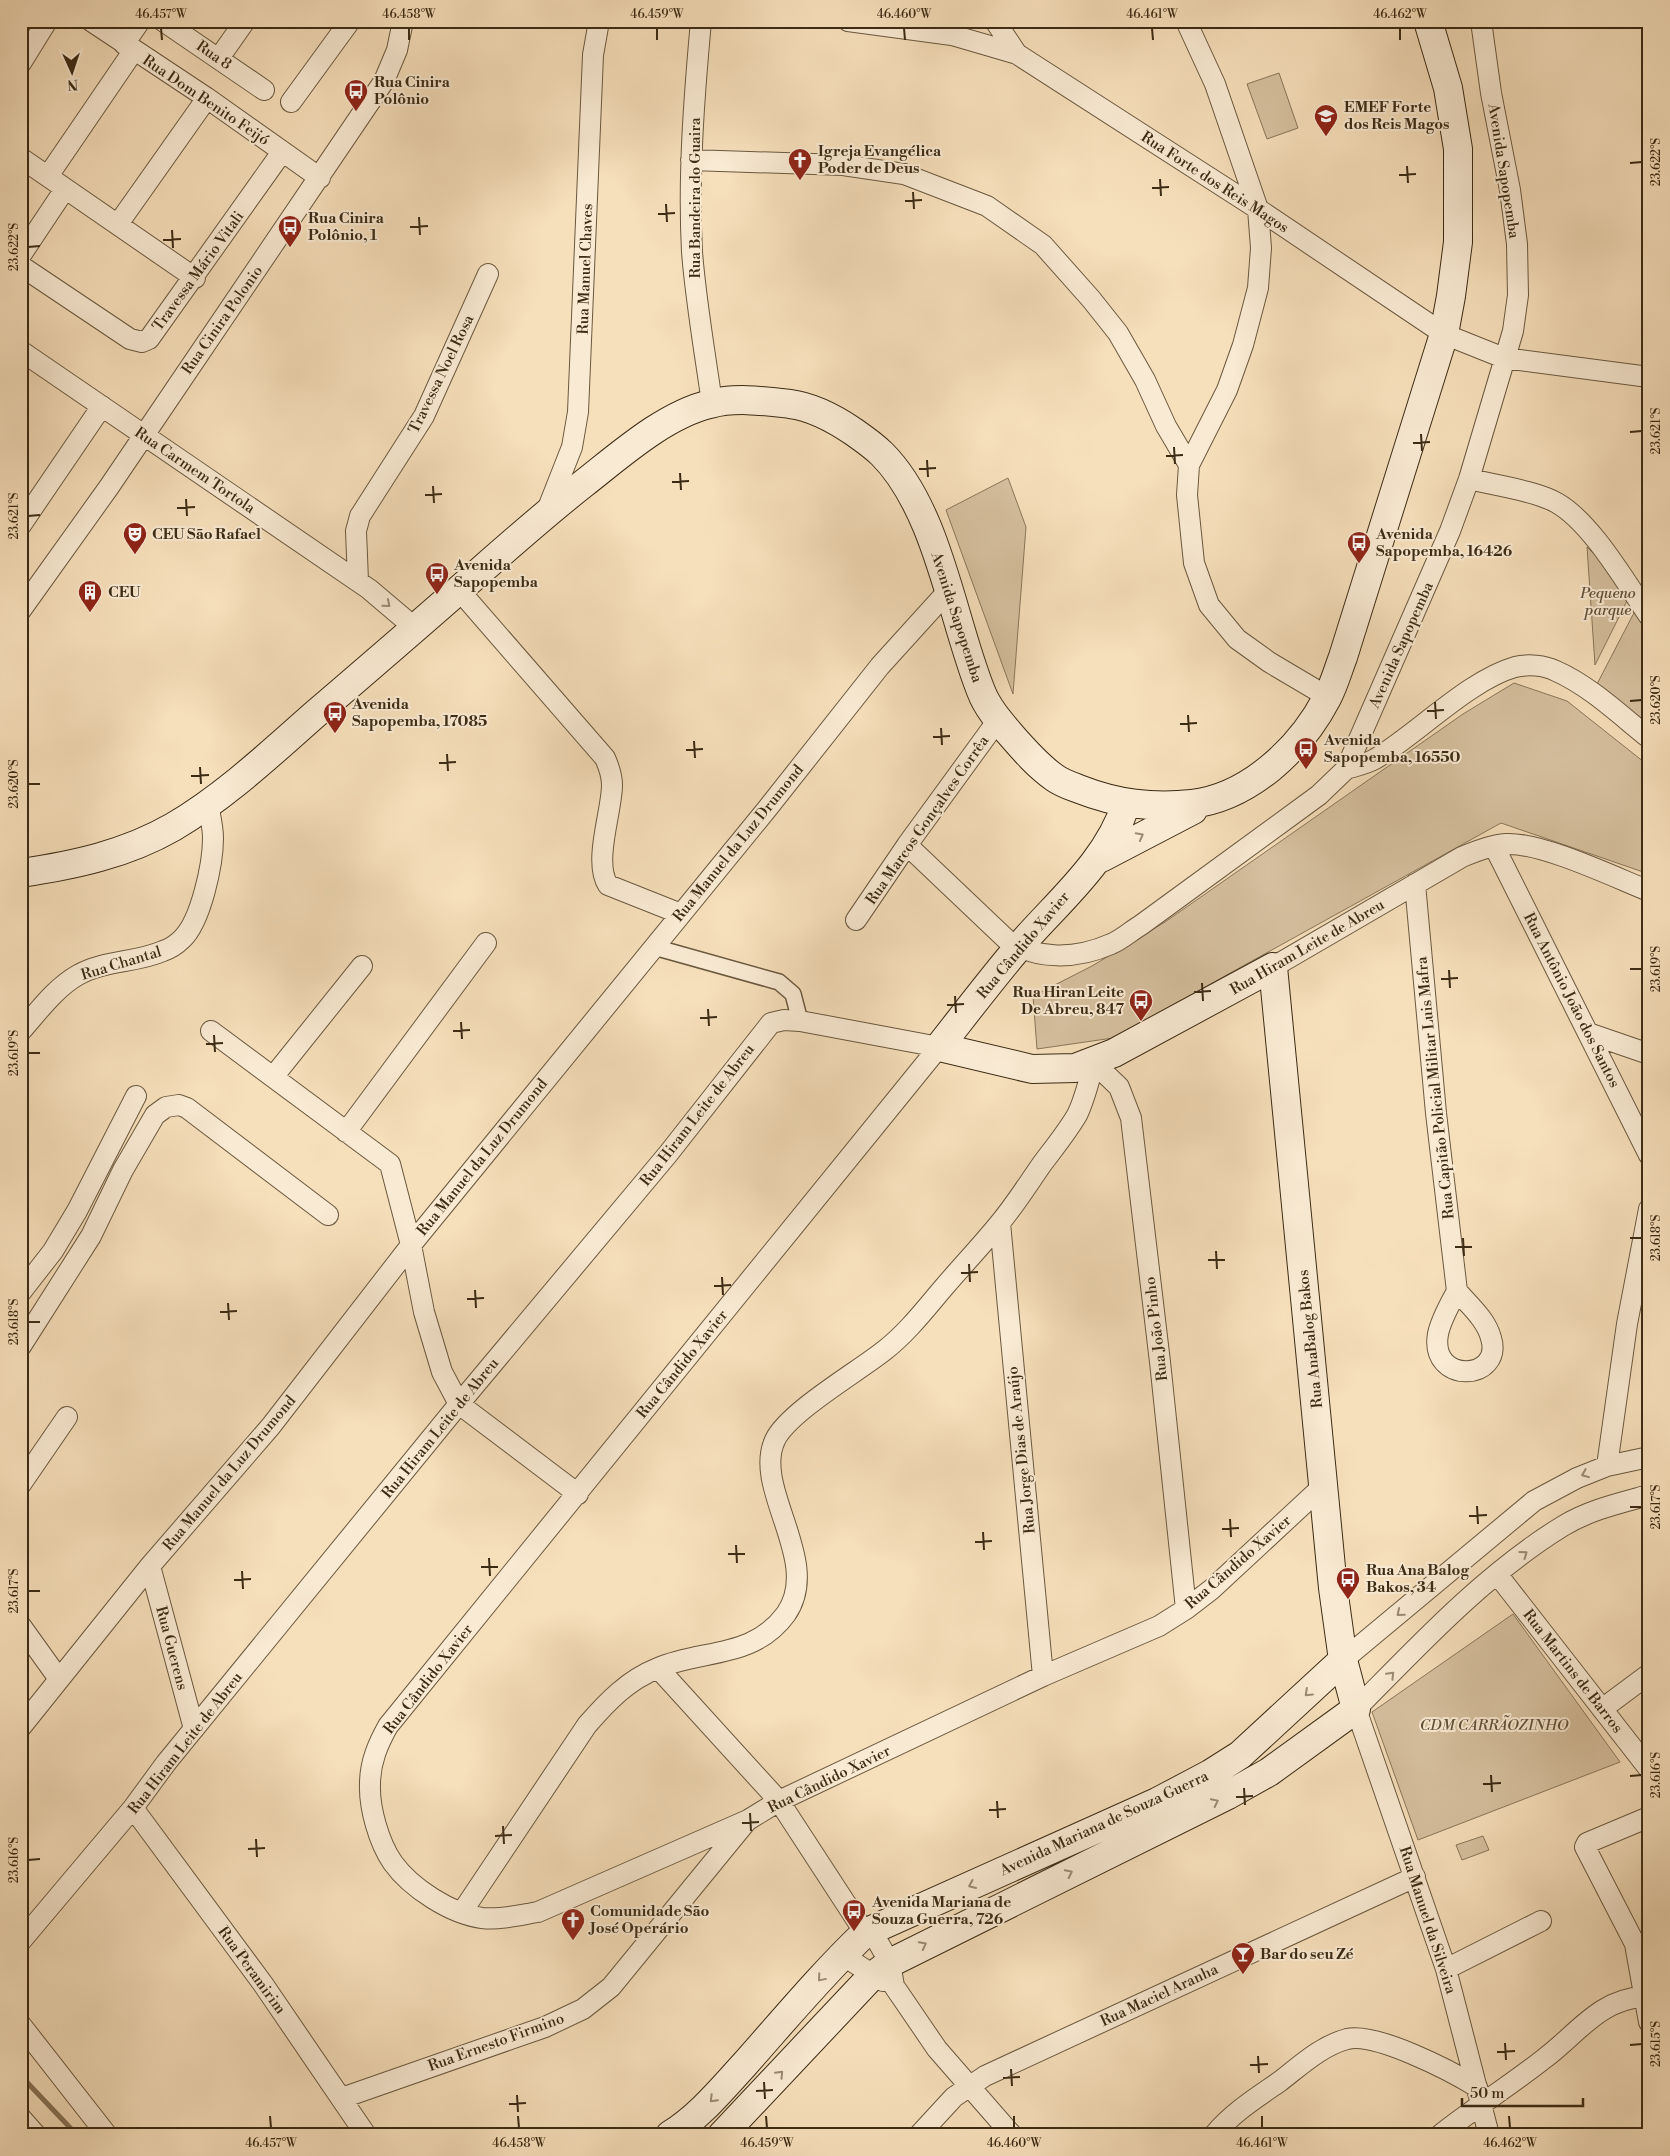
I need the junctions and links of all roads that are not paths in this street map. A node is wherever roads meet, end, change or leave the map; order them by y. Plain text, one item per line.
1 (47, 21) edge
2 (91, 21) edge
3 (140, 21) edge
4 (163, 21) edge
5 (245, 21) edge
6 (350, 21) edge
7 (403, 21) edge
8 (599, 21) edge
9 (701, 21) edge
10 (848, 21) edge
11 (996, 21) edge
12 (1186, 21) edge
13 (1428, 21) edge
14 (1482, 21) edge
15 (956, 28) edge
16 (129, 47) junction
17 (1018, 54) junction
18 (219, 58) junction
19 (21, 62) edge
20 (264, 90) dead end
21 (207, 98) junction
22 (291, 102) dead end
23 (282, 152) junction
24 (21, 158) edge
25 (691, 160) junction
26 (48, 176) junction
27 (320, 178) junction
28 (65, 189) junction
29 (1258, 209) junction
30 (118, 224) junction
31 (21, 255) edge
32 (21, 266) edge
33 (488, 274) dead end
34 (195, 278) junction
35 (1444, 334) junction
36 (23, 356) edge
37 (1504, 358) junction
38 (1649, 377) edge
39 (712, 403) junction
40 (102, 406) junction
41 (144, 435) junction
42 (1189, 465) junction
43 (1469, 479) junction
44 (546, 513) junction
45 (21, 525) edge
46 (358, 581) junction
47 (459, 590) junction
48 (948, 591) junction
49 (21, 610) edge
50 (1649, 616) edge
51 (416, 628) junction
52 (1328, 697) junction
53 (998, 720) junction
54 (1649, 738) edge
55 (1346, 769) junction
56 (1209, 802) junction
57 (208, 804) junction
58 (1126, 804) junction
59 (907, 845) junction
60 (1494, 846) junction
61 (1097, 860) junction
62 (21, 873) edge
63 (1415, 884) junction
64 (1649, 891) edge
65 (681, 914) junction
66 (856, 920) dead end
67 (486, 943) dead end
68 (654, 947) junction
69 (1018, 948) junction
70 (362, 966) dead end
71 (1273, 967) junction
72 (800, 1021) junction
73 (21, 1031) edge
74 (211, 1031) dead end
75 (1588, 1033) junction
76 (939, 1047) junction
77 (1649, 1054) edge
78 (1094, 1063) junction
79 (273, 1077) junction
80 (136, 1096) dead end
81 (346, 1132) junction
82 (1649, 1155) edge
83 (1649, 1210) edge
84 (328, 1215) dead end
85 (1000, 1223) junction
86 (411, 1245) junction
87 (1457, 1291) dead end
88 (21, 1292) edge
89 (21, 1346) edge
90 (459, 1404) junction
91 (67, 1417) dead end
92 (1649, 1457) edge
93 (1607, 1466) junction
94 (21, 1484) edge
95 (1324, 1484) junction
96 (578, 1494) junction
97 (1649, 1495) edge
98 (150, 1566) junction
99 (1498, 1574) junction
100 (1186, 1609) junction
101 (21, 1626) edge
102 (1343, 1660) junction
103 (658, 1668) junction
104 (1649, 1674) edge
105 (1043, 1676) junction
106 (59, 1679) junction
107 (1602, 1709) junction
108 (1356, 1710) junction
109 (21, 1727) edge
110 (194, 1729) junction
111 (1649, 1769) edge
112 (779, 1801) junction
113 (133, 1808) junction
114 (1649, 1817) edge
115 (748, 1820) junction
116 (1415, 1878) junction
117 (462, 1912) junction
118 (1541, 1921) dead end
119 (868, 1931) junction
120 (1642, 1939) edge
121 (21, 1941) edge
122 (842, 1955) junction
123 (1446, 1969) junction
124 (885, 1975) junction
125 (1643, 1997) junction
126 (1649, 2022) edge
127 (21, 2025) edge
128 (968, 2085) junction
129 (1479, 2095) junction
130 (342, 2098) junction
131 (21, 2118) edge
132 (36, 2135) edge
133 (107, 2135) edge
134 (366, 2135) edge
135 (670, 2135) edge
136 (722, 2135) edge
137 (919, 2135) edge
138 (1012, 2135) edge
139 (1214, 2135) edge
140 (1440, 2135) edge
141 (1489, 2135) edge

1 - 19 street
2 - 16 street, Rua Dom Benito Feijó
3 - 16 street
4 - 18 street, Rua 8
5 - 18 street
6 - 22 street
7 - 27 street, Rua Cinira Polonio
8 - 44 street, Rua Manuel Chaves
9 - 25 street, Rua Bandeira do Guaira
10 - 15 street
11 - 17 street, Rua Forte dos Reis Magos
12 - 29 street
13 - 35 main road, Avenida Sapopemba
14 - 37 street, Avenida Sapopemba
15 - 17 street
16 - 21 street, Rua Dom Benito Feijó
16 - 26 street
17 - 29 street, Rua Forte dos Reis Magos
18 - 20 street, Rua 8
21 - 23 street, Rua Dom Benito Feijó
21 - 30 street
23 - 27 street, Rua Dom Benito Feijó
23 - 34 street, Travessa Mário Vitali
24 - 26 street
25 - 39 street, Rua Bandeira do Guaira
25 - 42 street
26 - 28 street
27 - 41 street, Rua Cinira Polonio
28 - 30 street
28 - 31 street
29 - 35 street, Rua Forte dos Reis Magos
29 - 42 street
30 - 34 street
32 - 34 street, Travessa Mário Vitali
33 - 46 street, Travessa Noel Rosa
35 - 37 street, Rua Forte dos Reis Magos
35 - 52 main road, Avenida Sapopemba
36 - 40 street, Rua Carmem Tortola
37 - 38 street, Rua Forte dos Reis Magos
37 - 43 street, Avenida Sapopemba
39 - 44 main road, Avenida Sapopemba
39 - 48 main road, Avenida Sapopemba
40 - 41 street, Rua Carmem Tortola
40 - 45 street
41 - 46 street, Rua Carmem Tortola
41 - 49 street, Rua Cinira Polonio
42 - 52 street
43 - 50 street
43 - 55 street, Avenida Sapopemba
44 - 47 main road, Avenida Sapopemba
46 -> 51 street, Rua Carmem Tortola
47 - 51 main road, Avenida Sapopemba
47 - 65 street
48 - 53 main road, Avenida Sapopemba
48 - 65 street, Rua Manuel da Luz Drumond
51 - 57 main road, Avenida Sapopemba
52 - 56 main road, Avenida Sapopemba
53 - 58 main road, Avenida Sapopemba
53 - 59 street, Rua Marcos Gonçalves Corrêa
54 - 55 street
55 - 69 street, Avenida Sapopemba
56 - 58 main road, Avenida Sapopemba
61 -> 56 main road
57 - 62 main road, Avenida Sapopemba
57 - 73 street, Rua Chantal
58 - 61 main road, Rua Cândido Xavier
59 - 66 street, Rua Marcos Gonçalves Corrêa
59 - 69 street, Avenida Sapopemba
60 - 63 street, Rua Hiram Leite de Abreu
60 - 64 street, Rua Hiram Leite de Abreu
60 - 75 street, Rua Antônio João dos Santos
61 - 69 main road, Rua Cândido Xavier
63 - 71 street, Rua Hiram Leite de Abreu
63 - 87 street, Rua Capitão Policial Militar Luis Mafra
65 - 68 street, Rua Manuel da Luz Drumond
67 - 81 street
68 - 72 street
68 - 86 street, Rua Manuel da Luz Drumond
69 - 76 main road, Rua Cândido Xavier
70 - 79 street
71 - 78 main road, Rua Hiram Leite de Abreu
71 - 95 main road, Rua AnaBalog Bakos
72 - 76 street, Rua Hiram Leite de Abreu
72 - 90 street, Rua Hiram Leite de Abreu
74 - 79 street
75 - 77 street
75 - 82 street, Rua Antônio João dos Santos
76 - 78 main road, Rua Hiram Leite de Abreu
76 - 96 street, Rua Cândido Xavier
78 - 85 street
78 - 100 street, Rua João Pinho
79 - 81 street
80 - 88 street
81 - 86 street
83 - 93 street
84 - 89 street
85 - 103 street
85 - 105 street, Rua Jorge Dias de Araújo
86 - 90 street
86 - 98 street, Rua Manuel da Luz Drumond
90 - 96 street
90 - 110 street, Rua Hiram Leite de Abreu
91 - 94 street
92 - 93 street, Avenida Mariana de Souza Guerra
93 -> 102 street, Avenida Mariana de Souza Guerra
95 - 100 street, Rua Cândido Xavier
95 - 102 main road, Rua AnaBalog Bakos
96 - 117 street, Rua Cândido Xavier
99 -> 97 street, Avenida Mariana de Souza Guerra
98 - 106 street, Rua Manuel da Luz Drumond
98 - 110 street, Rua Guerens
99 - 107 street, Rua Martins de Barros
108 -> 99 street, Avenida Mariana de Souza Guerra
100 - 105 street, Rua Cândido Xavier
101 - 106 street
102 - 108 main road, Rua AnaBalog Bakos
102 -> 119 main road, Avenida Mariana de Souza Guerra
103 - 112 street
103 - 117 street
104 - 107 street
105 - 112 street, Rua Cândido Xavier
106 - 109 street, Rua Manuel da Luz Drumond
107 - 111 street, Rua Martins de Barros
108 - 116 street, Rua Manuel da Silveira
124 -> 108 main road, Avenida Mariana de Souza Guerra
110 - 113 street, Rua Hiram Leite de Abreu
112 - 115 street, Rua Cândido Xavier
112 - 119 street
113 - 121 street, Rua Hiram Leite de Abreu
113 - 130 street, Rua Peramirim
114 - 120 street
115 - 117 street, Rua Cândido Xavier
115 - 130 street, Rua Ernesto Firmino
116 - 123 street, Rua Manuel da Silveira
116 - 128 street, Rua Maciel Aranha
118 - 123 street
119 - 122 main road, Avenida Mariana de Souza Guerra
119 - 124 street
120 - 125 street
122 - 124 street
122 -> 135 main road, Avenida Mariana de Souza Guerra
123 - 129 street, Rua Manuel da Silveira
124 - 128 street
136 -> 124 main road, Avenida Mariana de Souza Guerra
125 - 126 street
125 - 129 street
127 - 133 street
128 - 137 street, Rua Maciel Aranha
128 - 138 street
129 - 139 street
129 - 140 street
129 - 141 street, Rua Manuel da Silveira
130 - 134 street, Rua Peramirim
131 - 132 street

